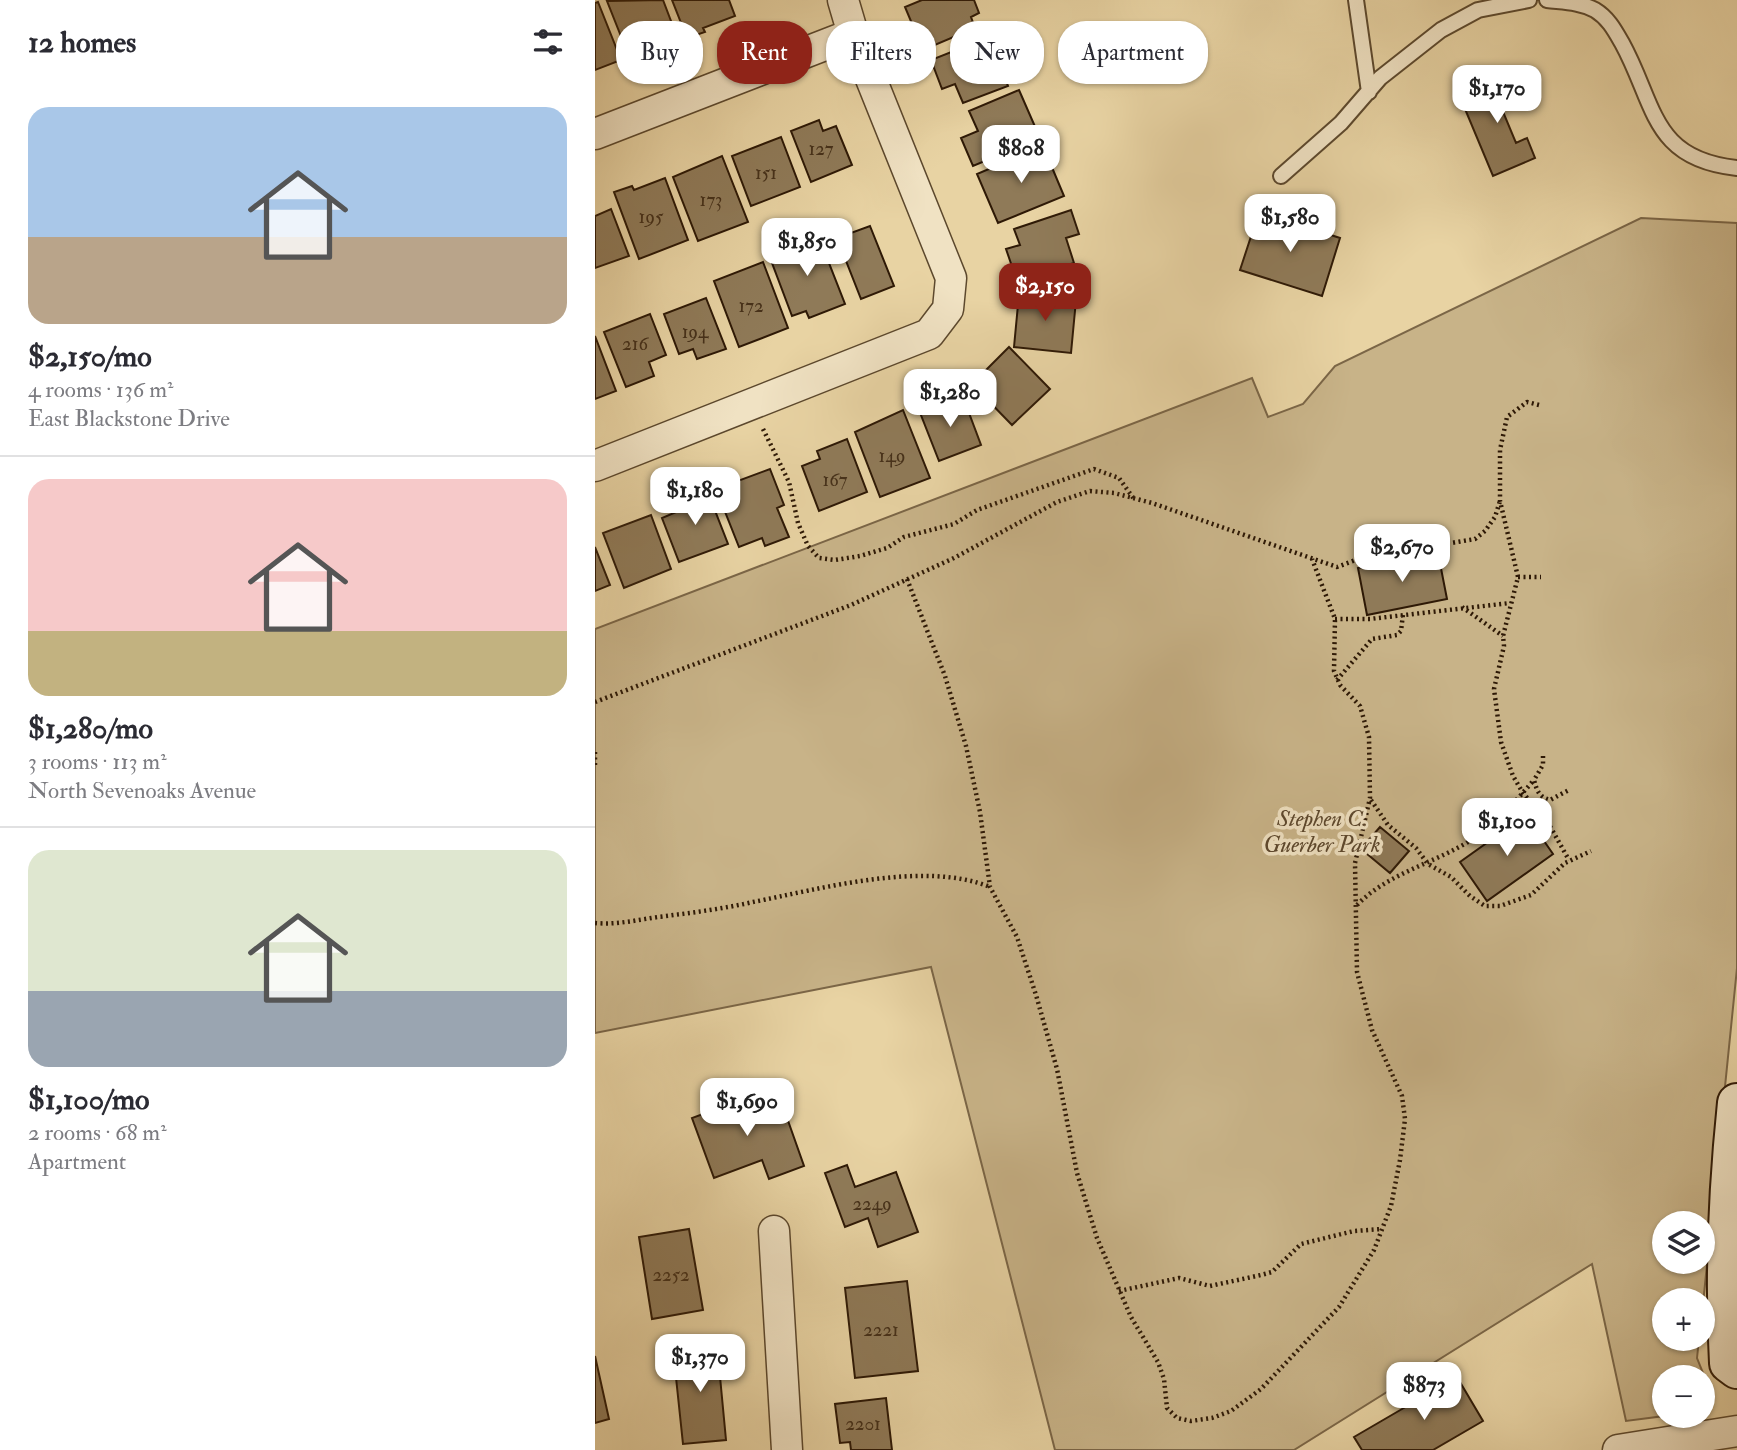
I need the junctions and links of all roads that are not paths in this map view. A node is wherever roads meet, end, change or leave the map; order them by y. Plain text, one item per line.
1 (843, 0) edge
2 (1356, 0) edge
3 (1529, 0) edge
4 (1547, 0) edge
5 (849, 21) edge
6 (826, 44) edge
7 (873, 84) edge
8 (1369, 92) junction
9 (595, 134) edge
10 (1737, 168) edge
11 (1281, 176) dead end
12 (595, 466) edge
13 (1737, 1102) edge
14 (774, 1231) dead end
15 (1737, 1369) edge
16 (1737, 1431) edge
17 (787, 1450) edge
18 (1618, 1450) edge

1 - 5 street
2 - 8 lane
3 - 8 lane
4 - 10 lane
6 - 9 street
7 - 12 street
8 - 11 lane
13 - 15 street
14 - 17 street
16 - 18 street

